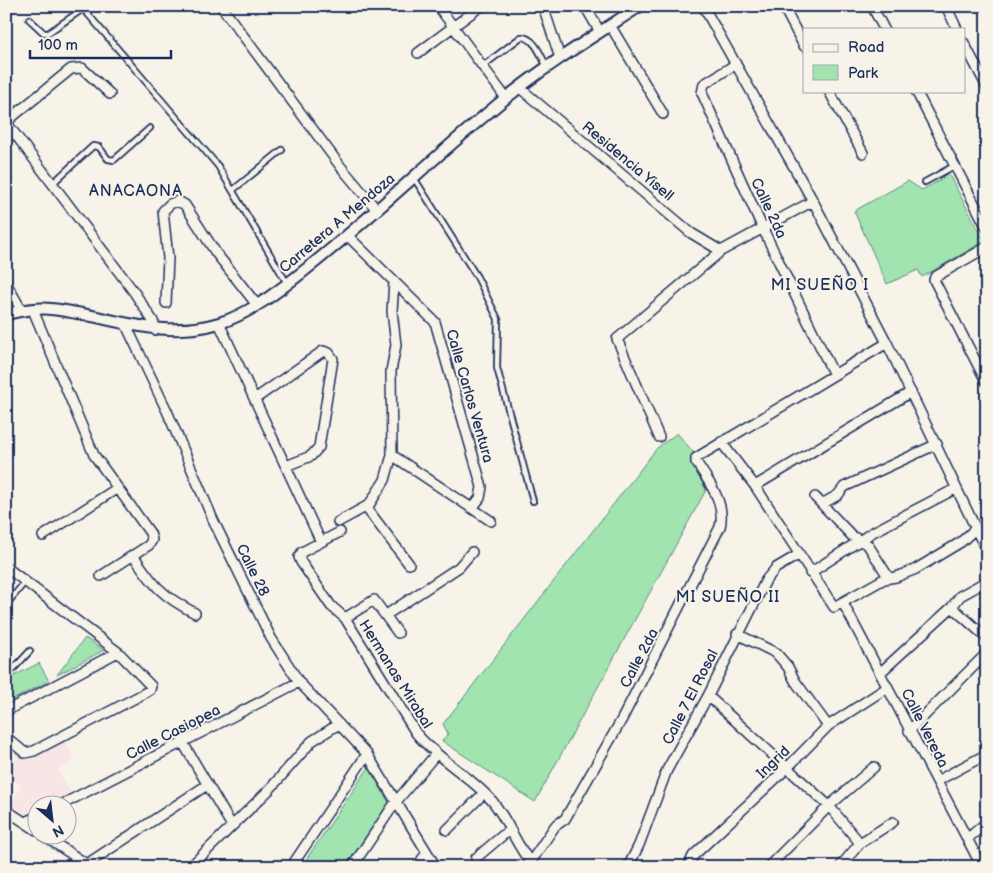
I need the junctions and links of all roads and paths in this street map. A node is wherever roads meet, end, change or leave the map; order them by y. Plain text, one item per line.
1 (221, 6) edge
2 (438, 6) edge
3 (481, 6) edge
4 (543, 6) edge
5 (585, 6) edge
6 (640, 6) edge
7 (703, 6) edge
8 (783, 6) edge
9 (872, 6) edge
10 (946, 6) edge
11 (82, 7) edge
12 (625, 10) edge
13 (29, 19) dead end
14 (610, 25) junction
15 (452, 26) junction
16 (883, 28) edge
17 (957, 28) edge
18 (600, 32) junction
19 (803, 44) edge
20 (966, 47) edge
21 (418, 53) dead end
22 (560, 58) junction
23 (736, 64) junction
24 (483, 66) junction
25 (547, 67) junction
26 (987, 87) edge
27 (520, 88) junction
28 (830, 92) edge
29 (917, 92) edge
30 (110, 94) dead end
31 (506, 98) junction
32 (663, 114) dead end
33 (6, 122) edge
34 (150, 128) dead end
35 (282, 150) dead end
36 (863, 153) dead end
37 (955, 166) junction
38 (414, 178) junction
39 (53, 182) junction
40 (925, 182) dead end
41 (234, 190) junction
42 (813, 201) junction
43 (378, 210) junction
44 (987, 228) edge
45 (763, 229) junction
46 (348, 236) junction
47 (987, 247) edge
48 (722, 251) junction
49 (394, 282) junction
50 (6, 283) edge
51 (287, 284) junction
52 (166, 303) dead end
53 (256, 305) junction
54 (33, 310) junction
55 (22, 311) junction
56 (6, 314) edge
57 (220, 323) junction
58 (126, 325) junction
59 (155, 330) junction
60 (887, 343) junction
61 (834, 375) junction
62 (987, 383) edge
63 (911, 392) junction
64 (255, 399) junction
65 (659, 437) dead end
66 (721, 442) junction
67 (937, 444) junction
68 (392, 455) junction
69 (286, 466) junction
70 (755, 486) junction
71 (116, 489) junction
72 (955, 489) junction
73 (815, 496) dead end
74 (533, 501) dead end
75 (822, 504) junction
76 (368, 505) junction
77 (473, 507) junction
78 (491, 521) dead end
79 (338, 522) dead end
80 (974, 530) junction
81 (340, 532) dead end
82 (43, 536) dead end
83 (861, 541) junction
84 (321, 542) junction
85 (472, 552) dead end
86 (987, 552) edge
87 (133, 555) junction
88 (798, 555) junction
89 (409, 564) dead end
90 (6, 567) edge
91 (810, 572) junction
92 (101, 576) dead end
93 (889, 578) junction
94 (26, 581) junction
95 (987, 581) edge
96 (843, 603) junction
97 (6, 604) edge
98 (952, 607) junction
99 (195, 613) dead end
100 (386, 615) junction
101 (345, 618) junction
102 (398, 632) dead end
103 (737, 634) junction
104 (987, 638) edge
105 (30, 651) dead end
106 (118, 652) junction
107 (987, 653) edge
108 (881, 672) junction
109 (6, 677) edge
110 (299, 682) junction
111 (888, 687) junction
112 (708, 696) junction
113 (6, 711) edge
114 (339, 724) junction
115 (828, 726) junction
116 (909, 731) junction
117 (6, 738) edge
118 (183, 743) junction
119 (367, 754) junction
120 (436, 754) junction
121 (987, 754) edge
122 (788, 767) junction
123 (874, 767) dead end
124 (937, 781) junction
125 (207, 786) junction
126 (483, 794) junction
127 (78, 796) edge
128 (395, 803) junction
129 (829, 806) junction
130 (6, 810) edge
131 (28, 821) edge
132 (25, 822) junction
133 (893, 822) dead end
134 (987, 822) edge
135 (28, 824) edge
136 (232, 826) junction
137 (447, 830) dead end
138 (509, 830) junction
139 (967, 839) junction
140 (860, 844) junction
141 (59, 846) edge
142 (427, 852) junction
143 (476, 858) dead end
144 (532, 865) edge
145 (89, 866) edge
146 (190, 867) edge
147 (291, 867) edge
148 (352, 867) edge
149 (417, 867) edge
150 (436, 867) edge
151 (628, 867) edge
152 (688, 867) edge
153 (768, 867) edge
154 (840, 867) edge
155 (982, 867) edge

1 - 43 street
2 - 15 street
3 - 15 street
4 - 22 street
5 - 18 street
6 - 12 street, Carretera A Mendoza
7 - 23 street
8 - 19 street
9 - 16 street
10 - 17 street
11 - 13 lane
11 - 41 lane
12 - 14 street, Carretera A Mendoza
14 - 18 street, Carretera A Mendoza
14 - 32 street
15 - 21 street
15 - 24 street
18 - 22 street, Carretera A Mendoza
20 - 26 street
22 - 25 street, Carretera A Mendoza
23 - 42 street
23 - 45 street, Calle 2da
24 - 25 lane
24 - 31 street
25 - 27 street, Carretera A Mendoza
27 - 31 street, Carretera A Mendoza
27 - 48 street, Residencia Yisell
28 - 36 street
29 - 37 street
30 - 33 street
31 - 38 street, Carretera A Mendoza
33 - 39 street
34 - 39 lane
35 - 41 lane
37 - 40 lane
37 - 44 street
38 - 43 street, Carretera A Mendoza
38 - 74 lane
39 - 59 street
41 - 51 lane
42 - 45 street
42 - 60 street
43 - 46 street, Carretera A Mendoza
45 - 48 street
45 - 61 street, Calle 2da
46 - 49 street, Calle Carlos Ventura
46 - 51 street, Carretera A Mendoza
47 - 62 street
48 - 65 street
49 - 68 street
49 - 77 street, Calle Carlos Ventura
50 - 55 street
51 - 53 street, Carretera A Mendoza
52 - 53 street
53 - 57 street, Carretera A Mendoza
54 - 55 street, Carretera A Mendoza
54 - 58 street, Carretera A Mendoza
54 - 71 street
55 - 56 street, Carretera A Mendoza
57 - 59 street, Carretera A Mendoza
57 - 64 street
58 - 59 street, Carretera A Mendoza
58 - 110 street, Calle 28
60 - 61 street
60 - 63 street
61 - 66 street
63 - 67 street
63 - 70 street
64 - 69 street
64 - 69 street
66 - 70 street
66 - 144 street, Calle 2da
67 - 72 street
67 - 75 street
68 - 76 street
68 - 77 street
69 - 84 street
70 - 88 street
71 - 82 street
71 - 87 street
72 - 80 street
72 - 83 street
73 - 75 street
75 - 83 street
76 - 79 street
76 - 89 street
77 - 78 street
80 - 86 street
80 - 93 street
81 - 84 street
83 - 91 street
83 - 93 street
84 - 101 street, Hermanas Mirabal
85 - 100 street
87 - 92 street
87 - 99 street
88 - 91 street
88 - 103 street, Calle 7 El Rosal
90 - 94 street
91 - 96 street
93 - 96 street
94 - 97 lane
94 - 106 street
95 - 98 street
96 - 108 street, Calle Vereda
98 - 104 street
98 - 108 street
100 - 101 street
100 - 102 street
101 - 120 street, Hermanas Mirabal
103 - 112 street, Calle 7 El Rosal
103 - 115 street
105 - 109 lane
106 - 113 street
106 - 117 street
107 - 116 street
108 - 111 street, Calle Vereda
110 - 114 street, Calle 28
110 - 118 street, Calle Casiopea
111 - 115 street, Ingrid
111 - 116 street, Calle Vereda
112 - 122 street
112 - 151 street, Calle 7 El Rosal
114 - 119 street, Calle 28
114 - 136 street
115 - 122 street, Ingrid
116 - 124 street, Calle Vereda
118 - 125 street
118 - 127 street, Calle Casiopea
119 - 128 street, Calle 28
119 - 147 street
120 - 126 street, Hermanas Mirabal
120 - 128 street
121 - 124 street
122 - 129 street
122 - 152 street, Ingrid
123 - 129 street
124 - 139 street, Calle Vereda
125 - 136 street
125 - 145 street
126 - 137 street
126 - 138 street, Hermanas Mirabal
128 - 142 street, Calle 28
128 - 148 street
129 - 140 street
129 - 153 street
130 - 132 street
131 - 132 street
132 - 135 street
133 - 140 street
134 - 139 street
136 - 146 street
138 - 143 street
138 - 144 street, Hermanas Mirabal
139 - 155 street, Calle Vereda
140 - 154 street
141 - 145 street
142 - 149 street
142 - 150 street, Calle 28

